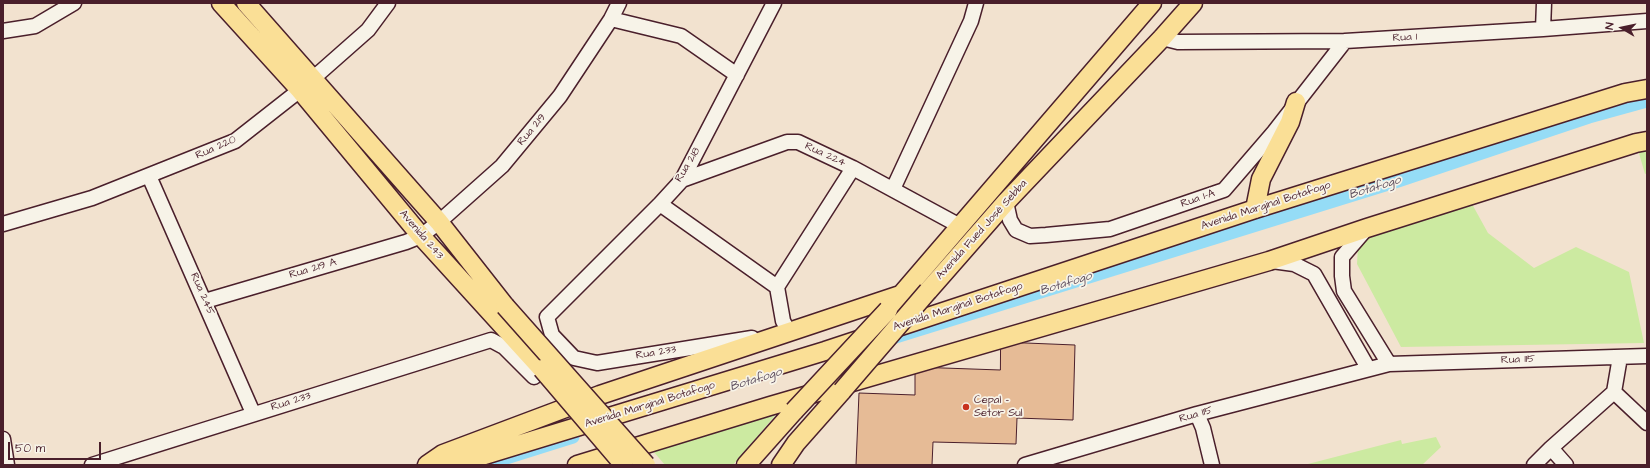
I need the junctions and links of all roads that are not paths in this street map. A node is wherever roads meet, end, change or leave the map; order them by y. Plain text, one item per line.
1 (74, 3) edge
2 (221, 3) edge
3 (246, 3) edge
4 (388, 3) edge
5 (619, 3) edge
6 (774, 3) edge
7 (976, 3) edge
8 (1152, 3) edge
9 (1193, 3) edge
10 (1544, 3) edge
11 (612, 20) junction
12 (1647, 21) edge
13 (1543, 29) junction
14 (3, 31) edge
15 (1162, 38) junction
16 (1345, 41) junction
17 (737, 75) junction
18 (314, 78) junction
19 (1647, 89) edge
20 (300, 90) junction
21 (1296, 102) junction
22 (1647, 142) edge
23 (853, 168) junction
24 (149, 176) junction
25 (682, 180) junction
26 (893, 189) junction
27 (1006, 202) junction
28 (660, 204) junction
29 (1255, 209) junction
30 (439, 222) junction
31 (3, 224) edge
32 (960, 226) junction
33 (1367, 228) junction
34 (421, 236) junction
35 (1269, 261) junction
36 (777, 287) junction
37 (932, 287) junction
38 (900, 295) junction
39 (205, 301) junction
40 (547, 317) joint
41 (789, 332) junction
42 (1647, 356) edge
43 (1620, 357) junction
44 (1389, 364) junction
45 (1368, 368) junction
46 (538, 373) junction
47 (1614, 392) junction
48 (253, 413) junction
49 (1197, 414) junction
50 (1647, 423) edge
51 (3, 439) edge
52 (1551, 448) junction
53 (1051, 462) edge
54 (7, 465) edge
55 (92, 465) edge
56 (427, 465) edge
57 (452, 465) edge
58 (578, 465) edge
59 (624, 465) edge
60 (646, 465) edge
61 (746, 465) edge
62 (781, 465) edge
63 (1025, 465) edge
64 (1212, 465) edge
65 (1534, 465) edge
66 (1566, 465) edge

1 - 14 street
2 - 20 main road, Avenida 243
3 - 18 main road, Avenida 243
4 - 18 street, Rua 220
5 - 11 street, Rua 219
6 - 17 street, Rua 218
7 - 26 street
8 - 32 main road, Avenida Fued José Sebba
9 - 15 main road, Avenida Fued José Sebba
10 - 13 street
11 - 17 street
11 - 30 street, Rua 219
12 - 13 street, Rua 1
13 - 16 street, Rua 1
15 - 16 street, Rua 1
15 - 27 main road, Avenida Fued José Sebba
16 - 21 street, Rua 1-A
17 - 25 street, Rua 218
18 - 20 street, Rua 220
18 - 30 main road, Avenida 243
19 - 29 main road, Avenida Marginal Botafogo
20 - 24 street, Rua 220
20 - 34 main road, Avenida 243
21 - 27 street, Rua 1-A
21 - 29 main road
22 - 33 main road
23 - 25 street, Rua 224
23 - 26 street, Rua 224
23 - 36 street
24 - 31 street, Rua 220
24 - 39 street, Rua 245
25 - 28 street, Rua 218
26 - 32 street, Rua 224
27 - 37 main road, Avenida Fued José Sebba
28 - 36 street
28 - 40 street, Rua 218
29 - 57 main road, Avenida Marginal Botafogo
30 - 34 street, Rua 219
30 - 60 main road, Avenida 243, bridge
32 - 37 main road
32 - 38 main road, Avenida Fued José Sebba
33 - 35 main road
33 - 44 street
34 - 39 street, Rua 219 A
34 - 46 main road, Avenida 243
35 - 45 street
35 - 58 main road
36 - 41 street
37 - 62 main road, Avenida Fued José Sebba, bridge
38 - 41 main road
38 - 61 main road, Avenida Fued José Sebba, bridge
39 - 48 street, Rua 245
40 - 41 street, Rua 233
41 - 56 main road
42 - 43 street, Rua 115
43 - 44 street, Rua 115
43 - 47 street
44 - 45 street, Rua 115
45 - 49 street, Rua 115
46 - 48 street, Rua 233
46 - 59 main road, Avenida 243, bridge
47 - 50 street
47 - 52 street
48 - 55 street, Rua 233
49 - 53 street, Rua 115
49 - 64 street
51 - 54 street
52 - 65 street
52 - 66 street
53 - 63 street, Rua 115

